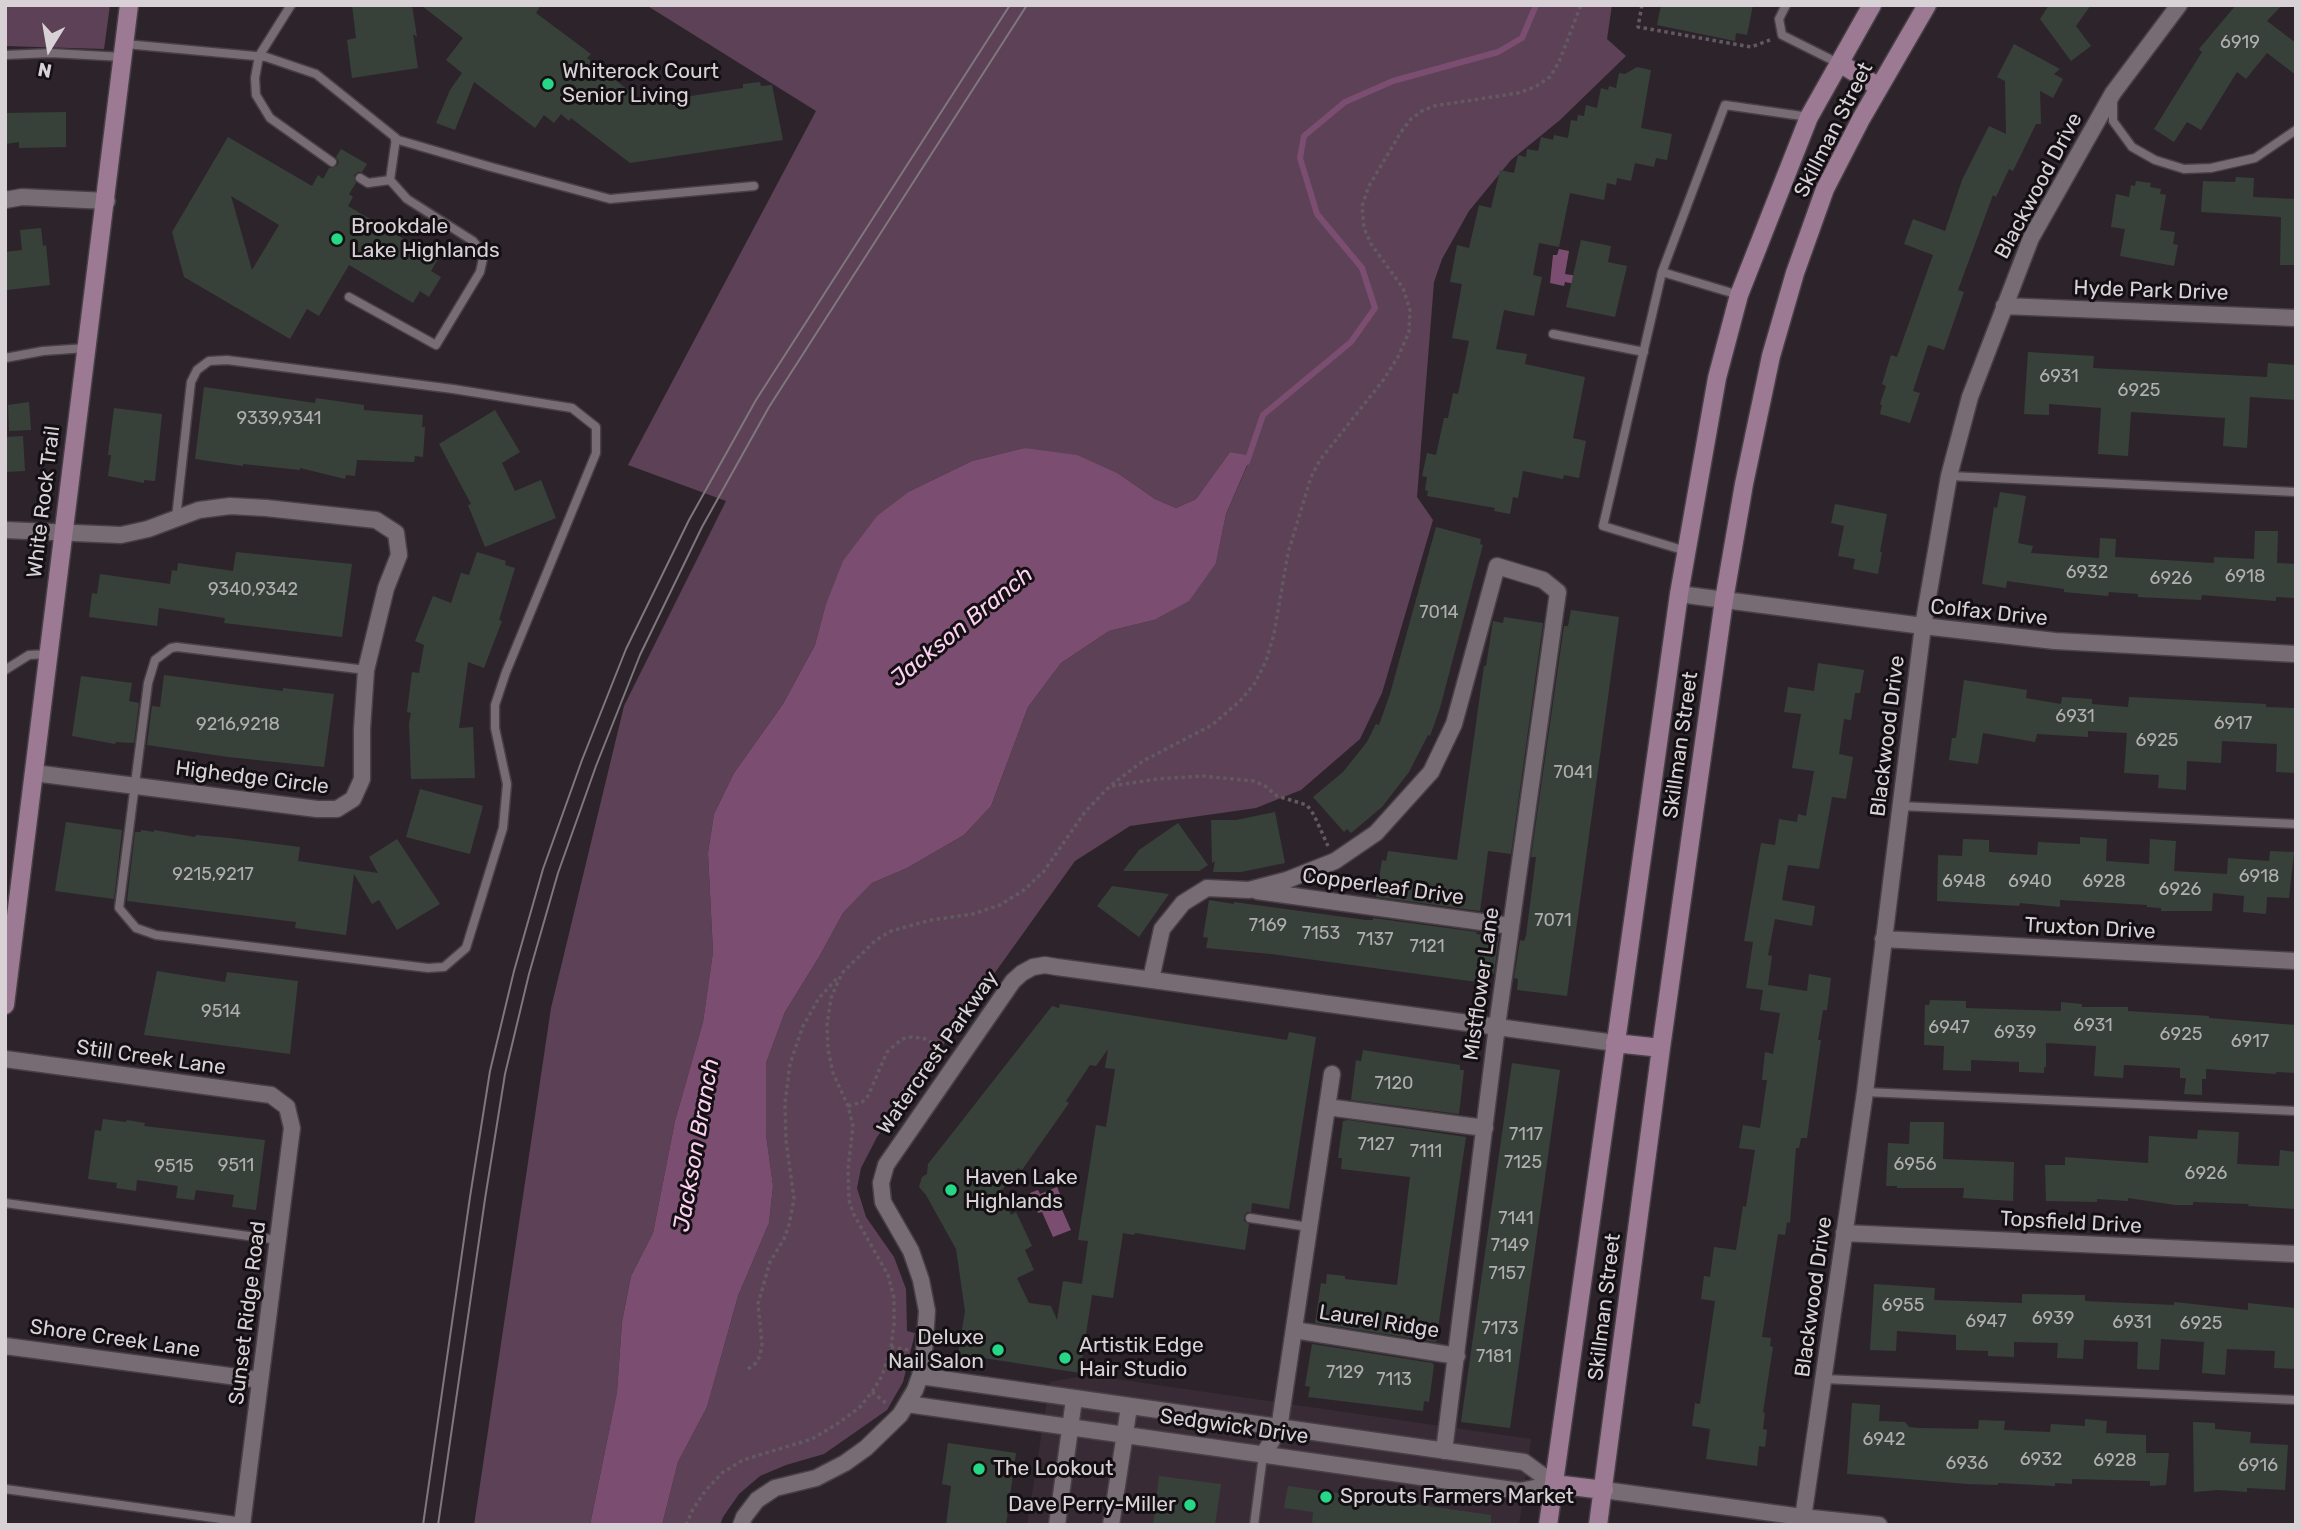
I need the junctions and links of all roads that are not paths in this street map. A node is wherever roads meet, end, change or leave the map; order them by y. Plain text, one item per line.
1 (129, 5) edge
2 (290, 5) edge
3 (1786, 5) edge
4 (1872, 5) edge
5 (1927, 5) edge
6 (2179, 5) edge
7 (124, 50) junction
8 (5, 55) edge
9 (260, 56) junction
10 (1841, 64) junction
11 (1879, 87) junction
12 (2113, 93) junction
13 (1809, 117) junction
14 (2296, 130) edge
15 (396, 139) junction
16 (332, 162) dead end
17 (360, 178) dead end
18 (390, 180) junction
19 (754, 186) dead end
20 (5, 200) edge
21 (107, 201) junction
22 (1662, 272) junction
23 (1739, 295) junction
24 (349, 297) dead end
25 (2004, 306) junction
26 (2296, 318) edge
27 (1553, 334) dead end
28 (86, 348) junction
29 (1644, 352) junction
30 (5, 358) edge
31 (1949, 477) junction
32 (2296, 492) edge
33 (176, 518) junction
34 (5, 530) edge
35 (63, 533) junction
36 (1686, 551) junction
37 (1679, 594) junction
38 (1724, 600) junction
39 (1923, 626) junction
40 (48, 654) junction
41 (2296, 654) edge
42 (5, 670) edge
43 (366, 670) junction
44 (34, 773) junction
45 (135, 785) junction
46 (1900, 806) junction
47 (2296, 824) edge
48 (1249, 890) junction
49 (11, 900) edge
50 (1511, 926) junction
51 (1883, 939) junction
52 (2296, 961) edge
53 (1151, 979) junction
54 (5, 1004) edge
55 (1497, 1026) junction
56 (1615, 1043) junction
57 (1661, 1048) junction
58 (5, 1059) edge
59 (1332, 1074) dead end
60 (1865, 1093) junction
61 (287, 1107) joint
62 (1327, 1107) junction
63 (2296, 1111) edge
64 (1485, 1128) junction
65 (5, 1203) edge
66 (1250, 1218) dead end
67 (1309, 1227) junction
68 (1843, 1233) junction
69 (278, 1240) junction
70 (2296, 1254) edge
71 (1294, 1330) junction
72 (5, 1346) edge
73 (1457, 1356) junction
74 (920, 1376) junction
75 (1824, 1379) junction
76 (260, 1380) junction
77 (1074, 1399) junction
78 (2296, 1400) edge
79 (907, 1404) junction
80 (1129, 1407) junction
81 (1070, 1427) junction
82 (1279, 1429) junction
83 (1125, 1435) junction
84 (1444, 1451) junction
85 (1263, 1455) junction
86 (1554, 1484) junction
87 (5, 1489) edge
88 (1604, 1490) junction
89 (1802, 1521) edge
90 (242, 1523) edge
91 (741, 1525) edge
92 (1057, 1525) edge
93 (1111, 1525) edge
94 (1254, 1525) edge
95 (1548, 1525) edge
96 (1598, 1525) edge
97 (1879, 1525) edge

1 - 7 main road, White Rock Trail
2 - 9 lane
3 - 10 lane
4 - 10 main road, Skillman Street
5 - 11 main road, Skillman Street
6 - 12 street, Blackwood Drive
7 - 8 lane
7 - 9 lane
7 - 21 main road, White Rock Trail
9 - 15 lane
9 - 16 lane
10 - 11 main road
10 - 13 main road, Skillman Street
11 - 38 main road, Skillman Street
12 - 14 lane
12 - 25 street, Blackwood Drive
13 - 22 lane
13 - 23 main road, Skillman Street
15 - 18 lane
15 - 19 lane
17 - 18 lane
18 - 24 lane
20 - 21 street
21 - 28 main road, White Rock Trail
22 - 23 lane
22 - 29 lane
23 - 36 main road, Skillman Street
25 - 26 street, Hyde Park Drive
25 - 31 street, Blackwood Drive
27 - 29 lane
28 - 30 lane
28 - 35 main road, White Rock Trail
29 - 36 lane
31 - 32 lane
31 - 39 street, Blackwood Drive
33 - 35 street, Highedge Circle
33 - 43 street, Highedge Circle
33 - 45 lane
34 - 35 street, Highedge Circle
35 - 40 main road, White Rock Trail
36 - 37 main road, Skillman Street
37 - 38 street, Colfax Drive
37 - 56 main road, Skillman Street
38 - 39 street, Colfax Drive
38 - 57 main road, Skillman Street
39 - 41 street, Colfax Drive
39 - 46 street, Blackwood Drive
40 - 42 lane
40 - 44 main road, White Rock Trail
43 - 45 lane
43 - 45 street, Highedge Circle
44 - 45 street, Highedge Circle
44 - 49 main road, White Rock Trail
46 - 47 lane
46 - 51 street, Blackwood Drive
48 - 50 street, Copperleaf Drive
48 - 50 street, Mistflower Lane
48 - 53 street
49 - 54 main road, White Rock Trail
50 - 55 street, Mistflower Lane
51 - 52 street, Truxton Drive
51 - 60 street, Blackwood Drive
53 - 55 street, Watercrest Parkway
53 - 74 street, Watercrest Parkway
55 - 56 street, Watercrest Parkway
55 - 64 street, Mistflower Lane
56 - 57 main road
56 - 86 main road, Skillman Street
57 - 88 main road, Skillman Street
58 - 61 street, Still Creek Lane
59 - 62 street
60 - 63 lane
60 - 68 street, Blackwood Drive
61 - 69 street, Sunset Ridge Road
62 - 64 street
62 - 67 street
64 - 73 street, Mistflower Lane
65 - 69 lane
66 - 67 lane
67 - 71 street
68 - 70 street, Topsfield Drive
68 - 75 street, Blackwood Drive
69 - 76 street, Sunset Ridge Road
71 - 73 street, Laurel Ridge
71 - 82 street
72 - 76 street, Shore Creek Lane
73 - 84 street, Mistflower Lane
74 - 77 street, Sedgwick Drive
74 - 79 street, Watercrest Parkway
75 - 78 lane
75 - 89 street, Blackwood Drive
76 - 90 street, Sunset Ridge Road
77 - 80 street, Sedgwick Drive
77 - 81 street
79 - 81 street, Sedgwick Drive
79 - 91 street, Watercrest Parkway
80 - 82 street, Sedgwick Drive
80 - 83 street
81 - 83 street, Sedgwick Drive
81 - 92 street
82 - 84 street, Sedgwick Drive
82 - 85 street
83 - 85 street, Sedgwick Drive
83 - 93 street
84 - 86 street, Sedgwick Drive
85 - 86 street, Sedgwick Drive
85 - 94 lane
86 - 88 main road, Sedgwick Drive
86 - 95 main road, Skillman Street
87 - 90 lane
88 - 89 street, Sedgwick Drive
88 - 96 main road, Skillman Street
89 - 97 street, Sedgwick Drive

